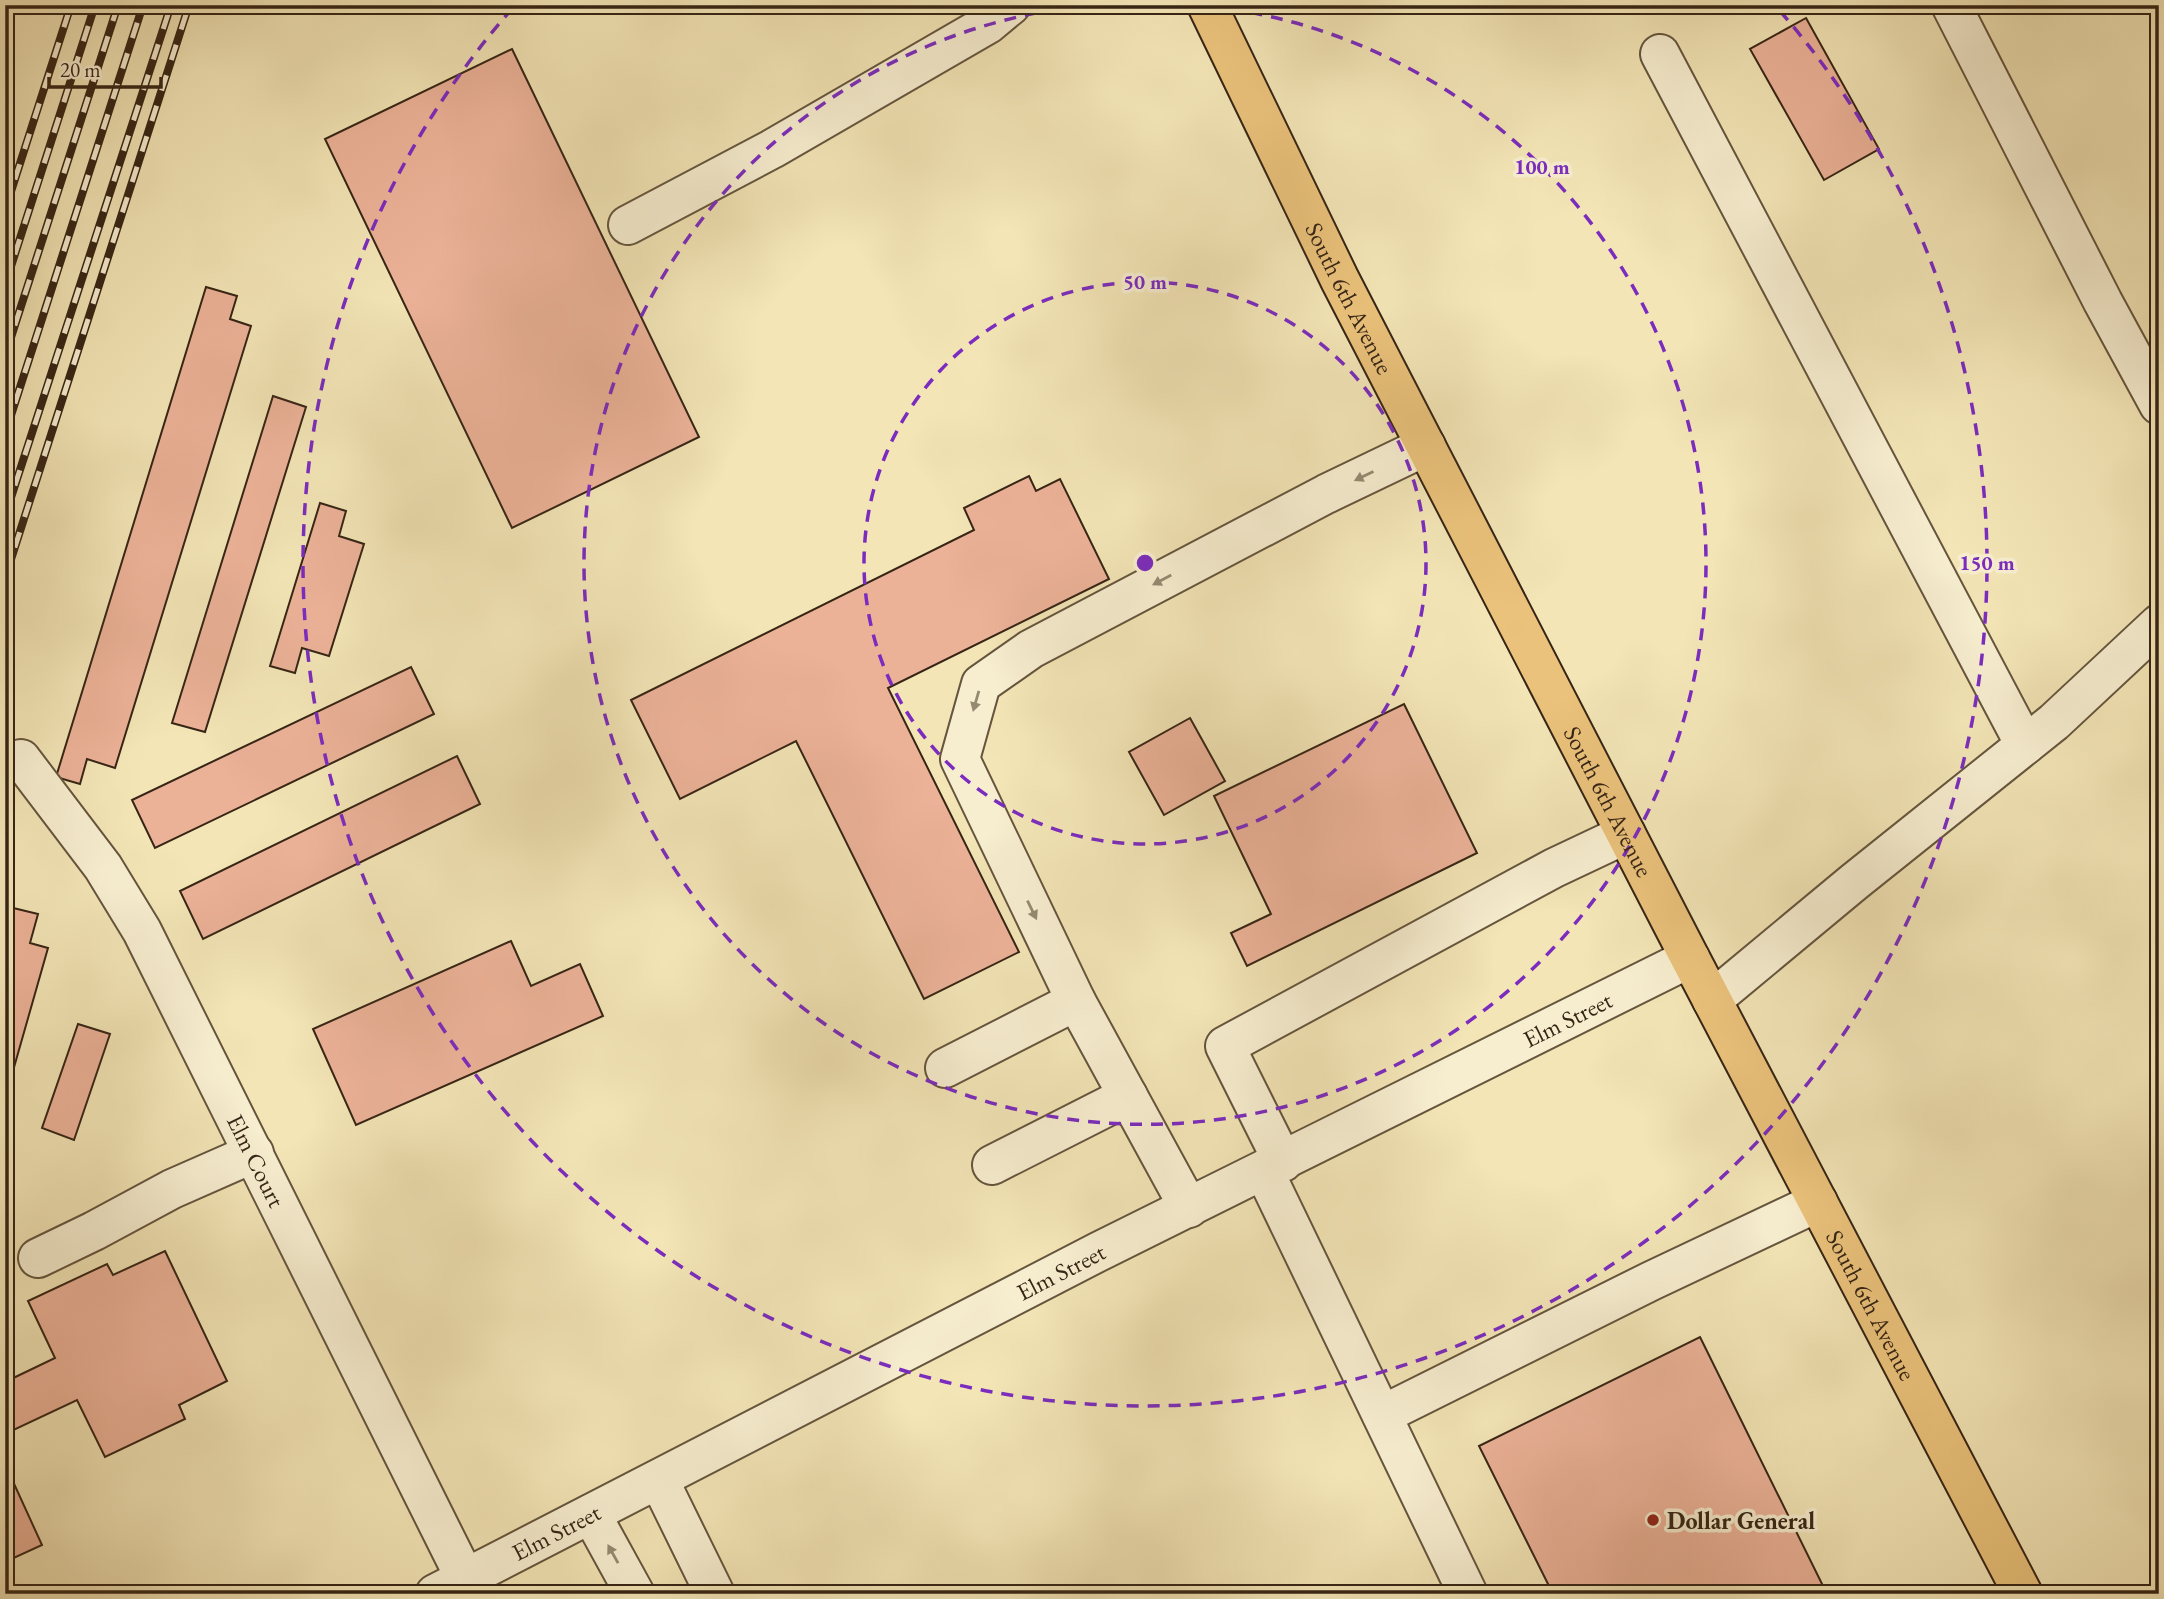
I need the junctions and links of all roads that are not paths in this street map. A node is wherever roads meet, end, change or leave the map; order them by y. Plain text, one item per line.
1 (1011, 5) edge
2 (1207, 5) edge
3 (1951, 5) edge
4 (1660, 54) dead end
5 (628, 225) dead end
6 (2159, 405) edge
7 (1426, 446) junction
8 (2159, 624) edge
9 (2025, 745) junction
10 (20, 759) dead end
11 (1626, 834) junction
12 (1690, 958) junction
13 (1076, 1000) junction
14 (1712, 1000) junction
15 (945, 1068) dead end
16 (1128, 1096) junction
17 (254, 1153) junction
18 (992, 1165) dead end
19 (1273, 1166) junction
20 (1818, 1202) junction
21 (1189, 1208) junction
22 (38, 1258) dead end
23 (1382, 1415) junction
24 (659, 1480) junction
25 (592, 1514) junction
26 (450, 1586) edge
27 (635, 1594) edge
28 (715, 1594) edge
29 (1468, 1594) edge
30 (2023, 1594) edge

1 - 5 street
2 - 7 main road, South 6th Avenue
3 - 6 street
4 - 9 street
7 - 11 main road, South 6th Avenue
7 -> 13 street
8 - 9 street
9 - 14 street
10 - 17 street, Elm Court
11 - 12 main road, South 6th Avenue
11 - 19 street
12 - 14 main road, South 6th Avenue
12 - 19 street, Elm Street
13 - 15 street
13 - 16 street
14 - 20 main road, South 6th Avenue
16 - 18 street
16 - 21 street
17 - 22 street
17 - 26 street, Elm Court
19 - 21 street, Elm Street
19 - 23 street
20 - 23 street
20 - 30 main road, South 6th Avenue
21 - 24 street, Elm Street
23 - 29 street
24 - 25 street, Elm Street
24 - 28 street
25 - 26 street, Elm Street
27 -> 25 street

